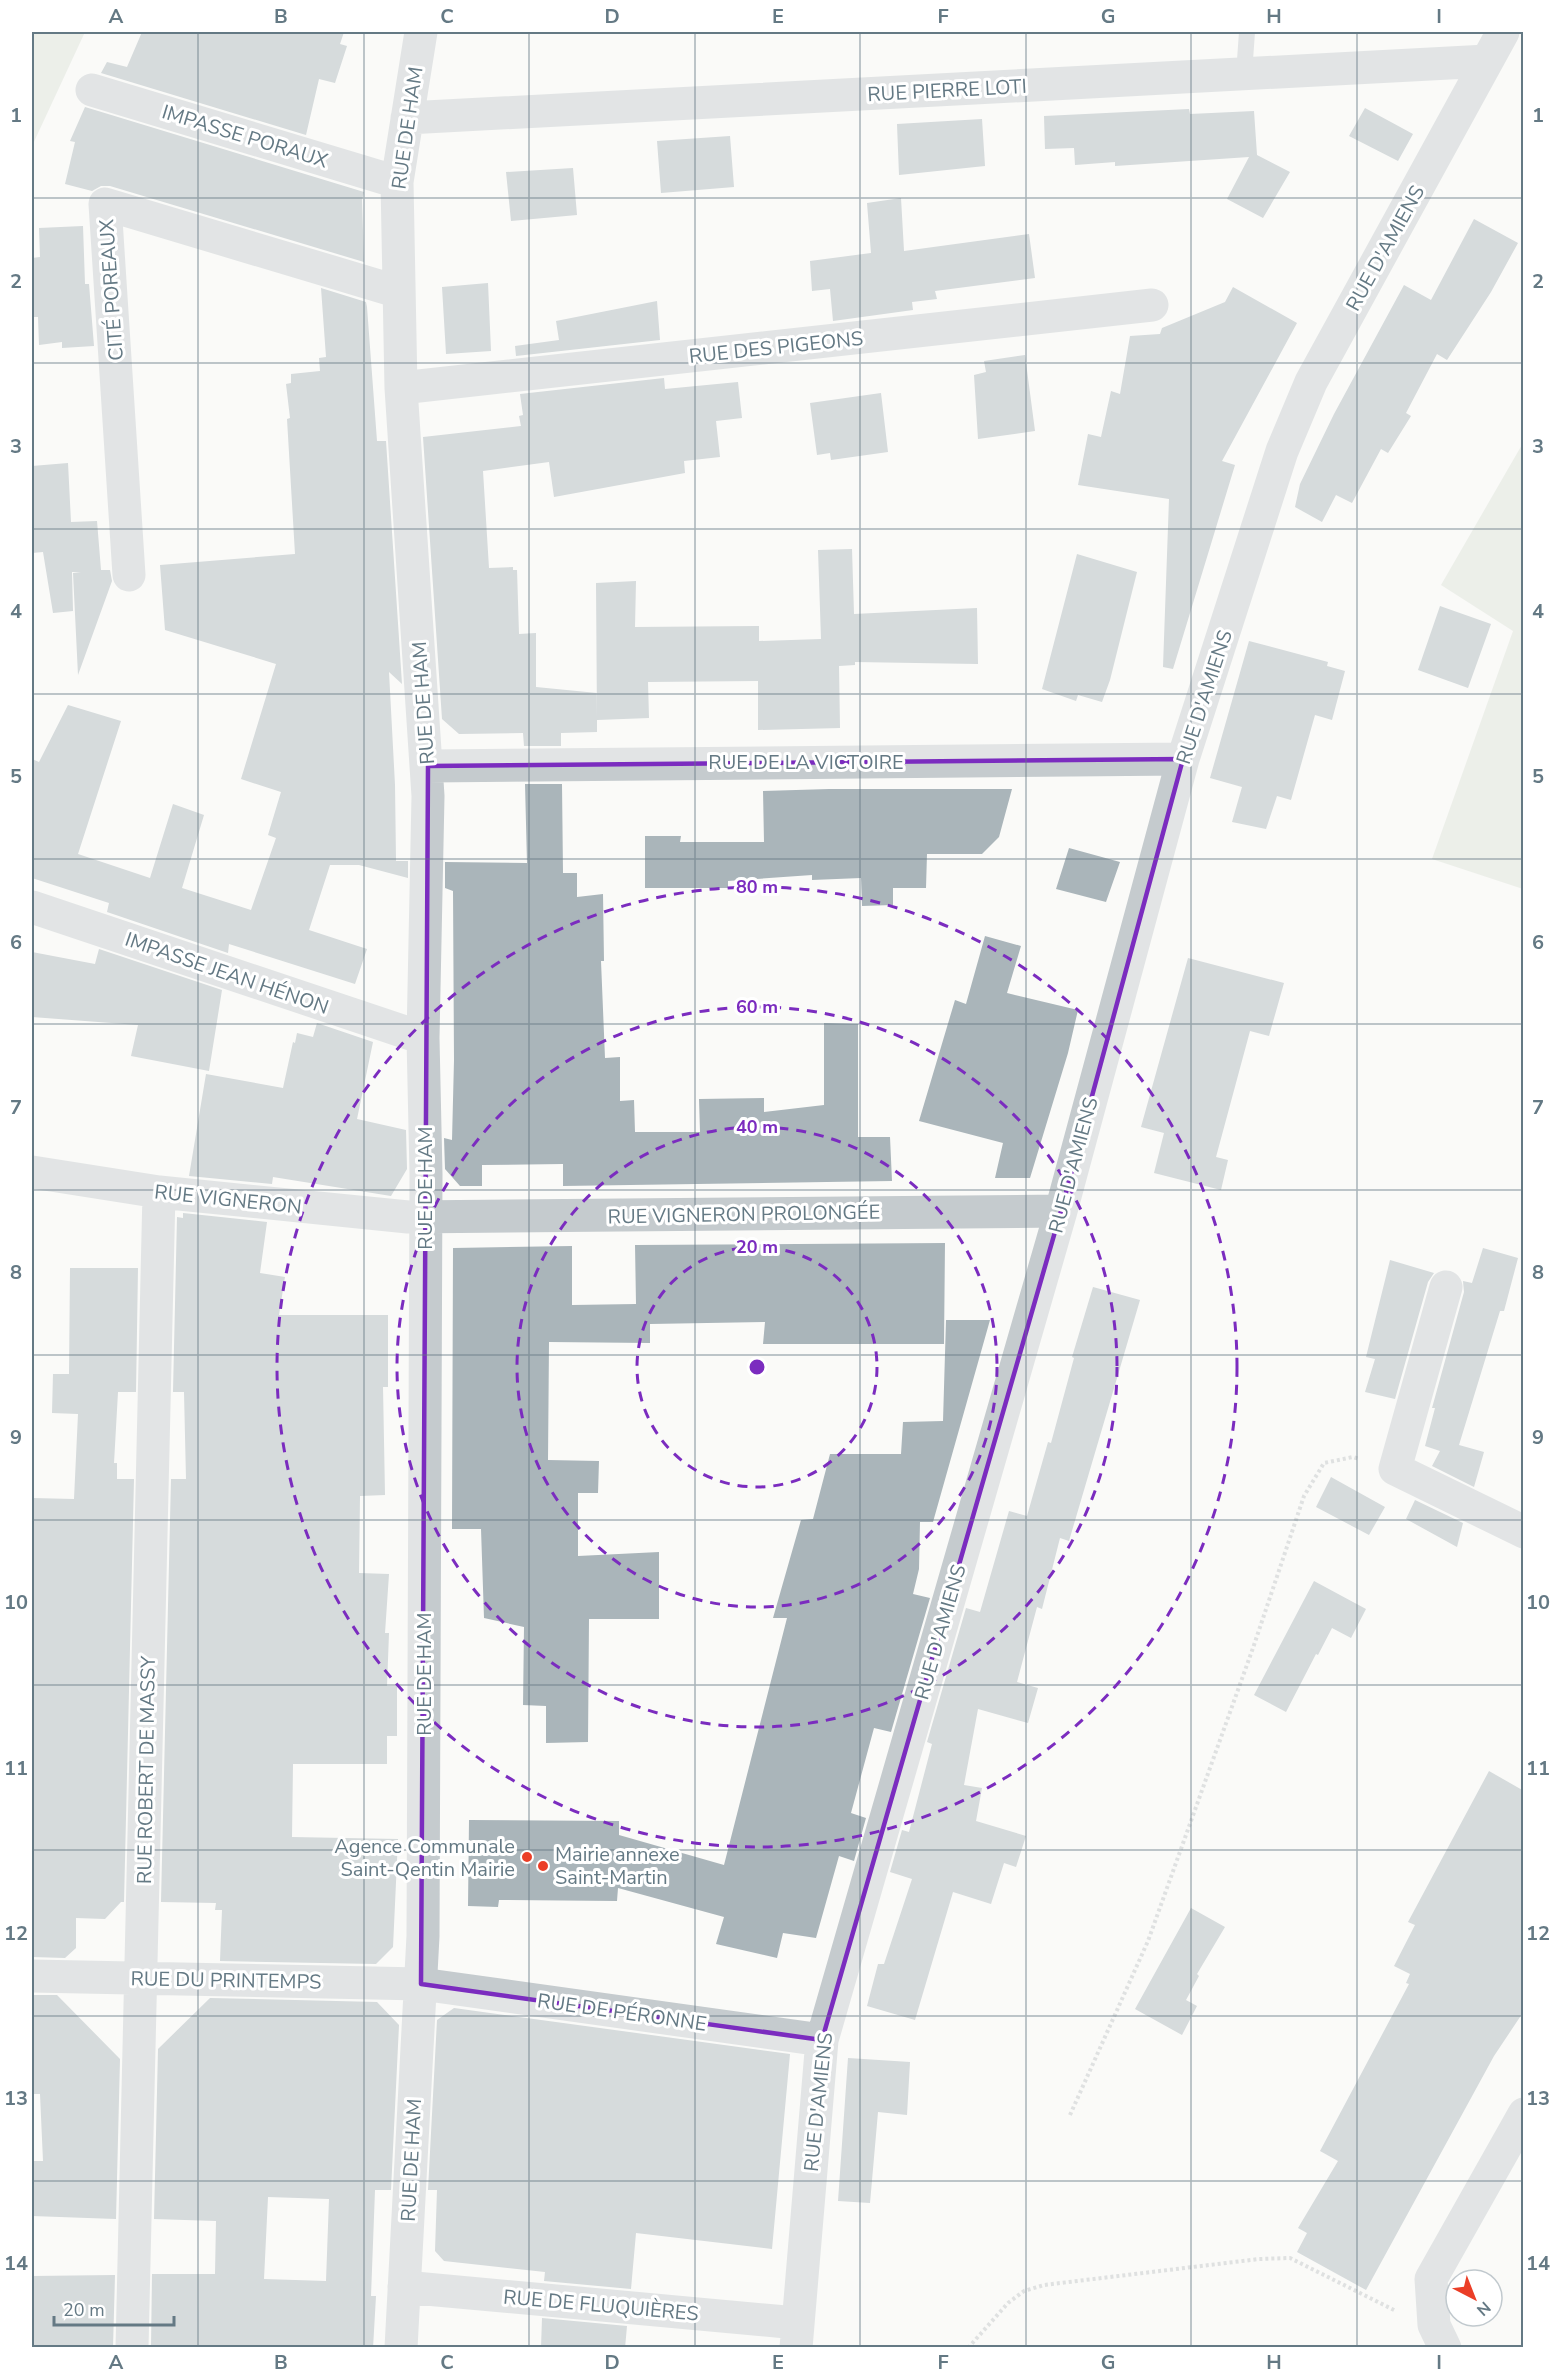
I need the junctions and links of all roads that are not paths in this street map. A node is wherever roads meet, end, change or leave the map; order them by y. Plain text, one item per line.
1 (420, 32) edge
2 (1247, 32) edge
3 (1503, 32) edge
4 (1487, 61) junction
5 (1244, 74) junction
6 (92, 90) dead end
7 (407, 118) junction
8 (397, 182) junction
9 (399, 292) junction
10 (1152, 305) dead end
11 (401, 388) junction
12 (129, 575) dead end
13 (1183, 759) junction
14 (428, 766) junction
15 (32, 907) edge
16 (423, 1038) junction
17 (32, 1172) edge
18 (159, 1192) junction
19 (1061, 1211) junction
20 (426, 1217) junction
21 (1446, 1287) dead end
22 (1524, 1532) edge
23 (32, 1976) edge
24 (141, 1978) junction
25 (421, 1983) junction
26 (822, 2040) junction
27 (1524, 2114) edge
28 (404, 2287) junction
29 (797, 2335) edge
30 (1439, 2336) edge
31 (132, 2348) edge
32 (401, 2348) edge

1 - 7 street, RUE DE HAM
2 - 5 lane
3 - 4 street, RUE D'AMIENS
4 - 5 street, RUE PIERRE LOTI
4 - 13 street, RUE D'AMIENS
5 - 7 street, RUE PIERRE LOTI
6 - 8 street, IMPASSE PORAUX
7 - 8 street, RUE DE HAM
8 - 9 street, RUE DE HAM
9 - 11 street, RUE DE HAM
9 - 12 street, CITÉ POREAUX
10 - 11 street, RUE DES PIGEONS
11 - 14 street, RUE DE HAM
13 - 14 street, RUE DE LA VICTOIRE
13 - 19 street, RUE D'AMIENS
14 - 16 street, RUE DE HAM
15 - 16 street, IMPASSE JEAN HÉNON
16 - 20 street, RUE DE HAM
17 - 18 street, RUE VIGNERON
18 - 20 street, RUE VIGNERON
18 - 24 street, RUE ROBERT DE MASSY
19 - 20 street, RUE VIGNERON PROLONGÉE
19 - 26 street, RUE D'AMIENS
20 - 25 street, RUE DE HAM
21 - 22 street
23 - 24 street, RUE DU PRINTEMPS
24 - 25 street, RUE DU PRINTEMPS
24 - 31 street, RUE ROBERT DE MASSY
25 - 26 street, RUE DE PÉRONNE
25 - 28 street, RUE DE HAM
26 - 29 street, RUE D'AMIENS
27 - 30 street
28 - 29 street, RUE DE FLUQUIÈRES
28 - 32 street, RUE DE HAM

